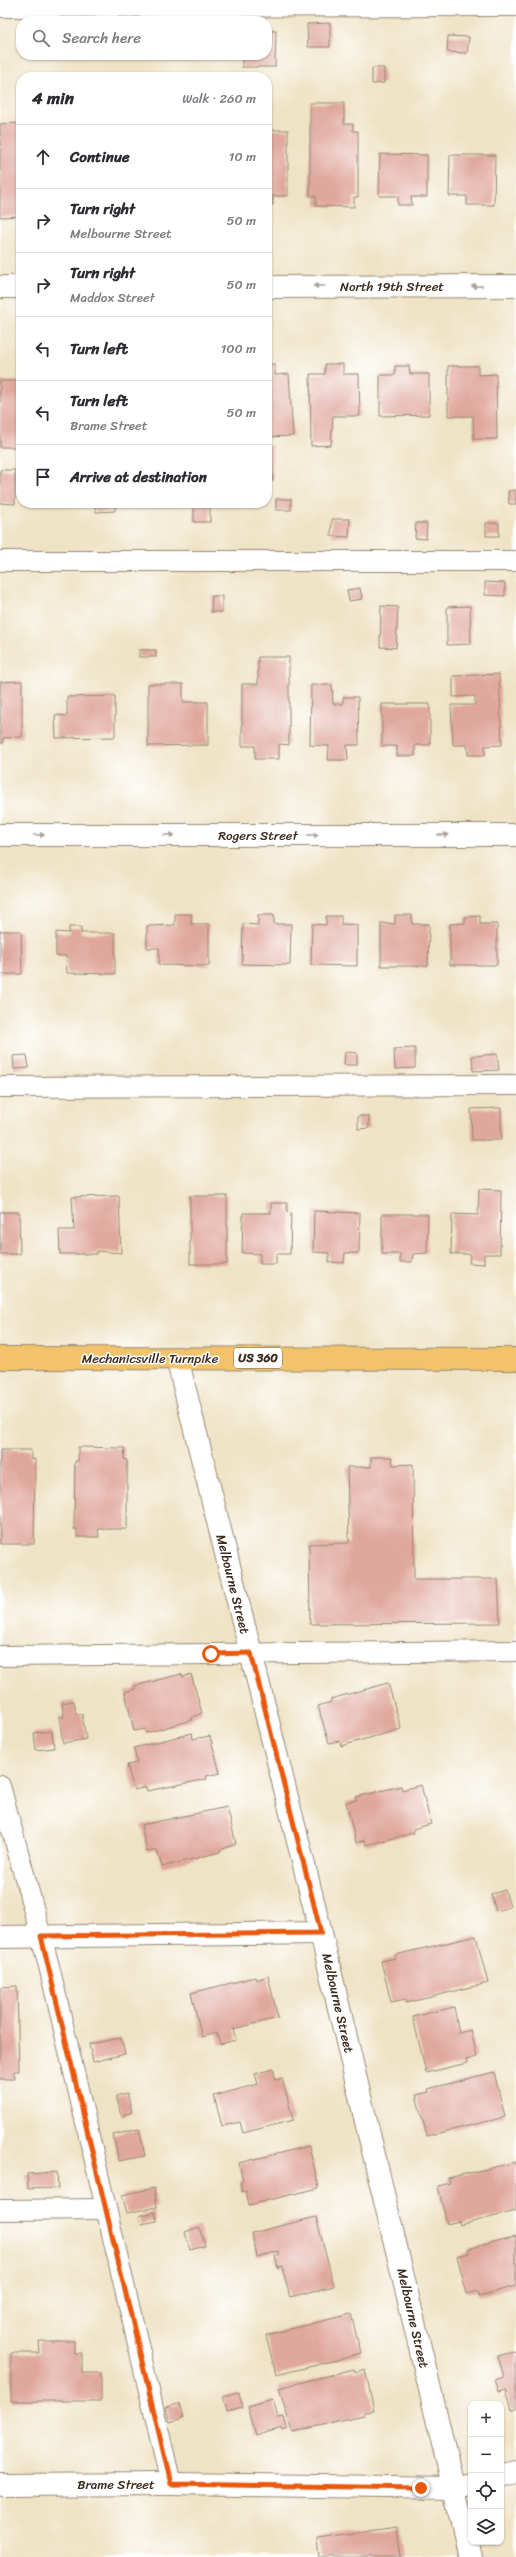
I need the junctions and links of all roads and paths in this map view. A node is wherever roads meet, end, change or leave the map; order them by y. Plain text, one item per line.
1 (516, 6) edge
2 (0, 7) edge
3 (516, 286) edge
4 (0, 287) edge
5 (16, 287) edge
6 (272, 287) edge
7 (0, 561) edge
8 (516, 561) edge
9 (0, 835) edge
10 (516, 835) edge
11 (516, 1085) edge
12 (0, 1087) edge
13 (0, 1358) edge
14 (176, 1358) junction
15 (516, 1359) edge
16 (516, 1651) edge
17 (251, 1653) junction
18 (0, 1656) edge
19 (0, 1786) edge
20 (321, 1933) junction
21 (41, 1936) junction
22 (0, 1937) edge
23 (106, 2209) junction
24 (0, 2210) edge
25 (516, 2472) edge
26 (504, 2475) edge
27 (171, 2484) junction
28 (0, 2485) edge
29 (462, 2486) edge
30 (470, 2557) edge

1 - 2 lane
3 -> 6 street, North 19th Street
4 - 5 street
7 - 8 lane
9 -> 10 street, Rogers Street
11 - 12 lane
13 - 14 main road, Mechanicsville Turnpike / US 360
14 - 15 main road, Mechanicsville Turnpike / US 360
14 - 17 street, Melbourne Street
16 - 17 lane
17 - 18 lane
17 - 20 street, Melbourne Street
19 - 21 lane
20 - 21 street
20 - 29 street, Melbourne Street
21 - 22 street
21 - 23 lane
23 - 24 lane
23 - 27 lane
25 - 26 street
27 - 28 street, Brame Street
27 - 29 street, Brame Street
29 - 30 street, Melbourne Street

